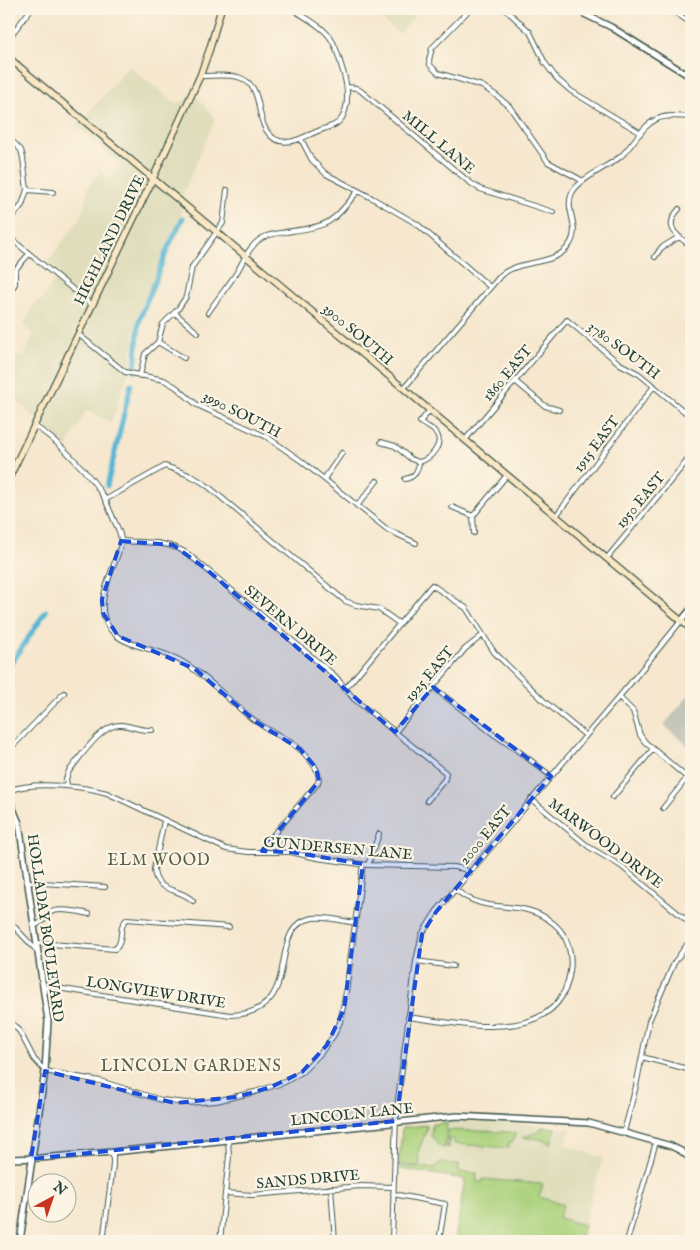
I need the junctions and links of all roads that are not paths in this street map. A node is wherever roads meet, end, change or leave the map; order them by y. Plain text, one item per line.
1 (31, 9) edge
2 (221, 9) edge
3 (293, 9) edge
4 (470, 9) edge
5 (505, 9) edge
6 (574, 9) edge
7 (670, 9) edge
8 (691, 23) edge
9 (9, 38) edge
10 (9, 58) edge
11 (200, 76) junction
12 (691, 77) edge
13 (347, 87) junction
14 (691, 117) edge
15 (641, 133) junction
16 (9, 138) edge
17 (301, 139) junction
18 (152, 178) junction
19 (583, 182) junction
20 (27, 190) junction
21 (227, 190) dead end
22 (358, 190) junction
23 (53, 192) dead end
24 (679, 209) dead end
25 (553, 212) dead end
26 (9, 221) edge
27 (217, 232) junction
28 (9, 237) edge
29 (679, 237) junction
30 (691, 246) edge
31 (29, 254) junction
32 (245, 256) junction
33 (655, 257) dead end
34 (490, 287) junction
35 (9, 293) edge
36 (92, 305) junction
37 (175, 313) junction
38 (208, 313) dead end
39 (567, 320) joint
40 (78, 334) junction
41 (198, 334) dead end
42 (158, 342) junction
43 (184, 358) dead end
44 (140, 376) junction
45 (515, 382) junction
46 (654, 386) junction
47 (404, 388) junction
48 (430, 410) junction
49 (559, 410) dead end
50 (691, 417) edge
51 (34, 426) junction
52 (465, 440) junction
53 (381, 442) dead end
54 (342, 453) dead end
55 (691, 456) edge
56 (419, 462) junction
57 (507, 475) junction
58 (9, 478) edge
59 (324, 479) junction
60 (405, 479) dead end
61 (377, 481) dead end
62 (105, 500) junction
63 (357, 506) junction
64 (452, 507) dead end
65 (473, 516) junction
66 (556, 516) junction
67 (474, 533) dead end
68 (121, 541) junction
69 (416, 543) dead end
70 (607, 558) junction
71 (691, 609) edge
72 (681, 621) junction
73 (400, 624) junction
74 (691, 629) edge
75 (484, 635) junction
76 (433, 687) junction
77 (346, 689) junction
78 (64, 692) dead end
79 (619, 697) junction
80 (152, 730) dead end
81 (395, 732) junction
82 (585, 735) junction
83 (653, 749) junction
84 (9, 750) edge
85 (550, 776) junction
86 (689, 780) edge
87 (67, 786) junction
88 (9, 792) edge
89 (613, 797) dead end
90 (9, 799) edge
91 (531, 799) junction
92 (427, 801) dead end
93 (662, 808) dead end
94 (164, 821) junction
95 (379, 834) dead end
96 (262, 852) junction
97 (366, 864) junction
98 (469, 873) junction
99 (27, 882) junction
100 (105, 887) dead end
101 (455, 889) junction
102 (193, 901) dead end
103 (89, 914) dead end
104 (9, 921) edge
105 (355, 923) junction
106 (35, 924) junction
107 (691, 924) edge
108 (229, 927) dead end
109 (691, 939) edge
110 (38, 943) junction
111 (39, 953) junction
112 (416, 960) junction
113 (453, 966) dead end
114 (45, 988) junction
115 (408, 1017) junction
116 (9, 1020) edge
117 (642, 1056) junction
118 (691, 1070) edge
119 (45, 1071) junction
120 (396, 1122) junction
121 (624, 1132) junction
122 (228, 1140) junction
123 (656, 1142) junction
124 (113, 1152) junction
125 (691, 1158) edge
126 (9, 1159) edge
127 (31, 1159) junction
128 (393, 1187) junction
129 (332, 1188) junction
130 (225, 1193) junction
131 (393, 1194) junction
132 (20, 1241) edge
133 (103, 1241) edge
134 (220, 1241) edge
135 (335, 1241) edge
136 (392, 1241) edge
137 (439, 1241) edge
138 (627, 1241) edge

1 - 9 street
2 - 11 main road, HIGHLAND DRIVE
3 - 13 street
4 - 19 street
5 - 15 street
6 - 12 street
7 - 8 street
10 - 18 main road, 3900 SOUTH
11 - 17 street
11 - 18 main road, HIGHLAND DRIVE
13 - 17 street
13 - 25 street, MILL LANE
14 - 15 street
15 - 19 street
16 - 20 street
17 - 22 street
18 - 27 main road, 3900 SOUTH
18 - 36 main road, HIGHLAND DRIVE
19 - 34 street
20 - 23 street
20 - 26 street
21 - 27 street
22 - 32 street
22 - 34 street
24 - 29 street
27 - 32 main road, 3900 SOUTH
27 - 37 street
28 - 31 street
29 - 30 street
29 - 33 street
31 - 35 street
31 - 36 street
32 - 38 street
32 - 47 main road, 3900 SOUTH
34 - 47 street
36 - 40 main road, HIGHLAND DRIVE
37 - 41 street
37 - 42 street
39 - 45 street, 1860 EAST
39 - 46 street, 3780 SOUTH
40 - 44 street, 3990 SOUTH
40 - 51 main road, HIGHLAND DRIVE
42 - 43 street
42 - 44 street
44 - 59 street, 3990 SOUTH
45 - 49 street
45 - 52 street, 1860 EAST
46 - 50 street, 3780 SOUTH
46 - 66 street, 1915 EAST
47 - 48 main road, 3900 SOUTH
48 - 52 main road, 3900 SOUTH
48 - 56 street
51 - 58 main road, HIGHLAND DRIVE
51 - 62 street
52 - 57 main road, 3900 SOUTH
53 - 56 street
54 - 59 street
55 - 70 street, 1950 EAST
56 - 60 street
57 - 65 street
57 - 66 main road, 3900 SOUTH
59 - 63 street, 3990 SOUTH
61 - 63 street
62 - 68 street
62 - 73 street
63 - 69 street, 3990 SOUTH
64 - 65 street
65 - 67 street
66 - 70 main road, 3900 SOUTH
68 - 77 street, SEVERN DRIVE
68 - 96 street
70 - 72 main road, 3900 SOUTH
71 - 72 street, 2000 EAST
72 - 74 main road, 3900 SOUTH
72 - 79 street, 2000 EAST
73 - 75 street
73 - 77 street
75 - 76 street, 1925 EAST
75 - 82 street
76 - 81 street, 1925 EAST
76 - 85 street
77 - 81 street, SEVERN DRIVE
78 - 84 street
79 - 82 street, 2000 EAST
79 - 83 street
80 - 87 street
81 - 92 street, SEVERN DRIVE
82 - 85 street, 2000 EAST
83 - 86 street
83 - 89 street
85 - 91 street, 2000 EAST
86 - 93 street
87 - 88 street, GUNDERSEN LANE
87 - 94 street, GUNDERSEN LANE
90 - 99 street, HOLLADAY BOULEVARD
91 - 98 street, 2000 EAST
91 - 107 street, MARWOOD DRIVE
94 - 96 street, GUNDERSEN LANE
94 - 102 street
95 - 97 street
96 - 97 street, GUNDERSEN LANE
97 - 98 street, GUNDERSEN LANE
97 - 105 street
98 - 101 street, 2000 EAST
99 - 100 street
99 - 106 street, HOLLADAY BOULEVARD
101 - 112 street, 2000 EAST
101 - 115 street
103 - 106 street
104 - 111 street
105 - 114 street, LONGVIEW DRIVE
105 - 119 street
106 - 110 street, HOLLADAY BOULEVARD
108 - 110 street
109 - 117 street
110 - 111 street, HOLLADAY BOULEVARD
111 - 114 street, HOLLADAY BOULEVARD
112 - 113 street
112 - 115 street, 2000 EAST
114 - 119 street, HOLLADAY BOULEVARD
115 - 120 street, 2000 EAST
116 - 119 street
117 - 118 street
117 - 121 street
119 - 127 street, HOLLADAY BOULEVARD
120 - 121 street, LINCOLN LANE
120 - 122 street, LINCOLN LANE
120 - 128 street, 2000 EAST
121 - 123 street, LINCOLN LANE
122 - 124 street, LINCOLN LANE
122 - 130 street
123 - 125 street, LINCOLN LANE
123 - 138 street
124 - 127 street, LINCOLN LANE
124 - 133 street
126 - 127 street, LINCOLN LANE
127 - 132 street, HOLLADAY BOULEVARD
128 - 129 street, SANDS DRIVE
128 - 131 street, 2000 EAST
129 - 130 street, SANDS DRIVE
129 - 135 street
130 - 134 street
131 - 136 street, 2000 EAST
131 - 137 street

